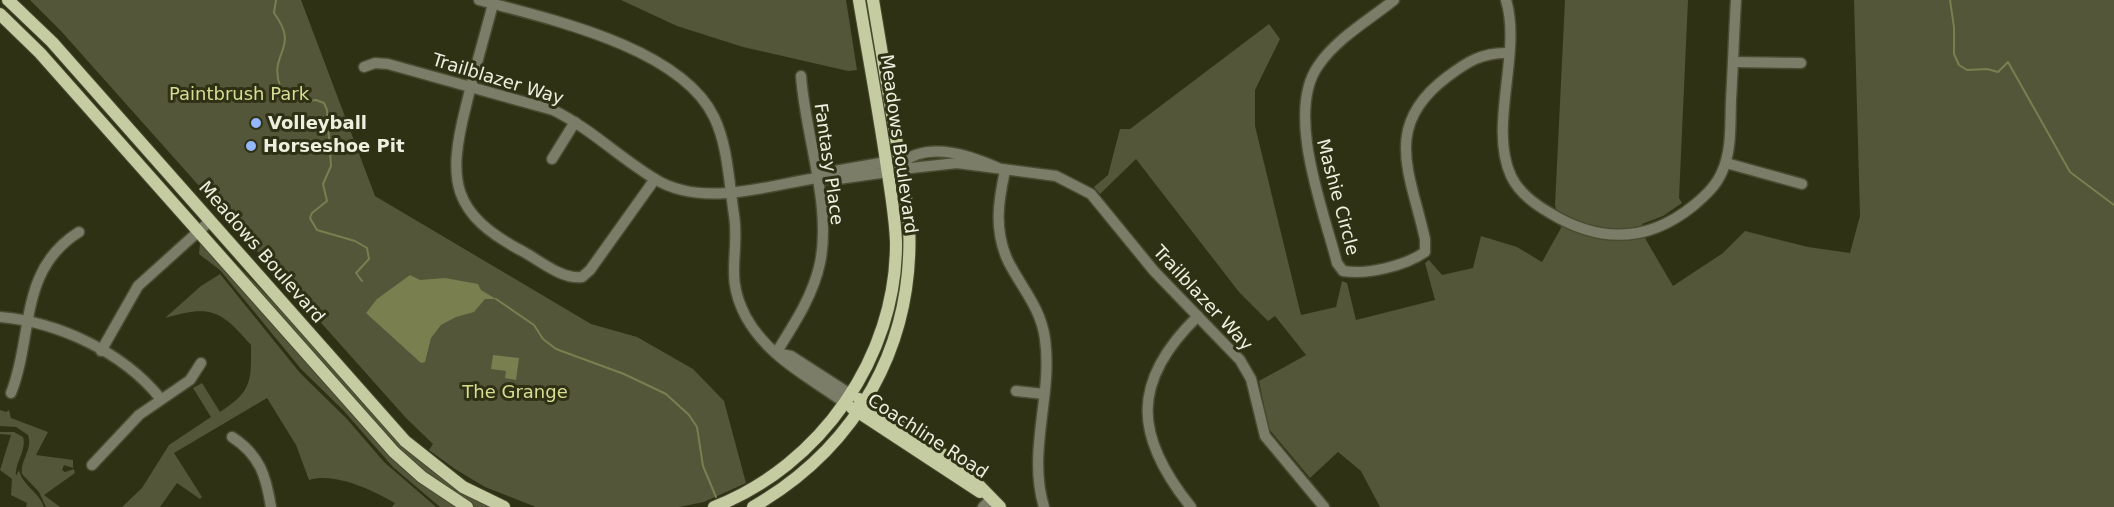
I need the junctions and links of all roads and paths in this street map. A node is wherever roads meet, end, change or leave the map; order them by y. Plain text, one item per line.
1 (8, 0) edge
2 (479, 0) edge
3 (859, 0) edge
4 (873, 0) edge
5 (1394, 0) edge
6 (1506, 0) edge
7 (1736, 0) edge
8 (493, 4) junction
9 (0, 14) edge
10 (1509, 53) junction
11 (1733, 62) junction
12 (1801, 63) dead end
13 (364, 67) dead end
14 (801, 76) dead end
15 (471, 87) junction
16 (876, 95) junction
17 (575, 122) junction
18 (552, 159) dead end
19 (1726, 163) junction
20 (900, 164) junction
21 (887, 167) junction
22 (1005, 171) junction
23 (816, 178) junction
24 (656, 179) junction
25 (1802, 184) dead end
26 (731, 192) junction
27 (210, 220) junction
28 (198, 231) junction
29 (79, 232) dead end
30 (1198, 316) junction
31 (0, 317) edge
32 (26, 320) junction
33 (101, 351) junction
34 (776, 353) junction
35 (201, 363) dead end
36 (1016, 391) dead end
37 (11, 393) dead end
38 (1044, 394) junction
39 (160, 398) junction
40 (848, 398) junction
41 (861, 407) junction
42 (232, 437) dead end
43 (92, 465) dead end
44 (991, 504) edge
45 (271, 507) edge
46 (467, 507) edge
47 (504, 507) edge
48 (714, 507) edge
49 (753, 507) edge
50 (1044, 507) edge
51 (1191, 507) edge
52 (1324, 507) edge

1 - 27 main road, Meadows Boulevard
2 - 8 street
3 - 16 main road, Meadows Boulevard
4 - 20 main road, Meadows Boulevard
5 - 10 street, Mashie Circle
6 - 10 street
7 - 11 street
8 - 15 street
8 - 26 street
9 - 28 main road, Meadows Boulevard
10 - 19 street
11 - 12 street
11 - 19 street
13 - 15 street, Trailblazer Way
14 - 23 street, Fantasy Place
15 - 17 street, Trailblazer Way
15 - 24 street
16 - 20 main road
16 - 21 main road, Meadows Boulevard
17 - 18 street
17 - 24 street, Trailblazer Way
19 - 25 street
20 - 22 street, Trailblazer Way
20 - 41 main road, Meadows Boulevard
21 - 23 street, Trailblazer Way
21 - 40 main road, Meadows Boulevard
22 - 30 street, Trailblazer Way
22 - 38 street
23 - 26 street, Trailblazer Way
23 - 34 street, Fantasy Place
24 - 26 street, Trailblazer Way
26 - 34 street
27 - 28 street
27 - 47 main road, Meadows Boulevard
28 - 33 street
28 - 46 main road, Meadows Boulevard
29 - 32 street
30 - 51 street
30 - 52 street, Trailblazer Way
31 - 32 street
32 - 33 street
32 - 37 street
33 - 39 street
34 - 40 street
35 - 39 street
36 - 38 street
38 - 50 street
39 - 43 street
40 - 41 main road, Coachline Road
40 - 48 main road, Meadows Boulevard
41 - 44 main road, Coachline Road
41 - 49 main road, Meadows Boulevard
42 - 45 street

